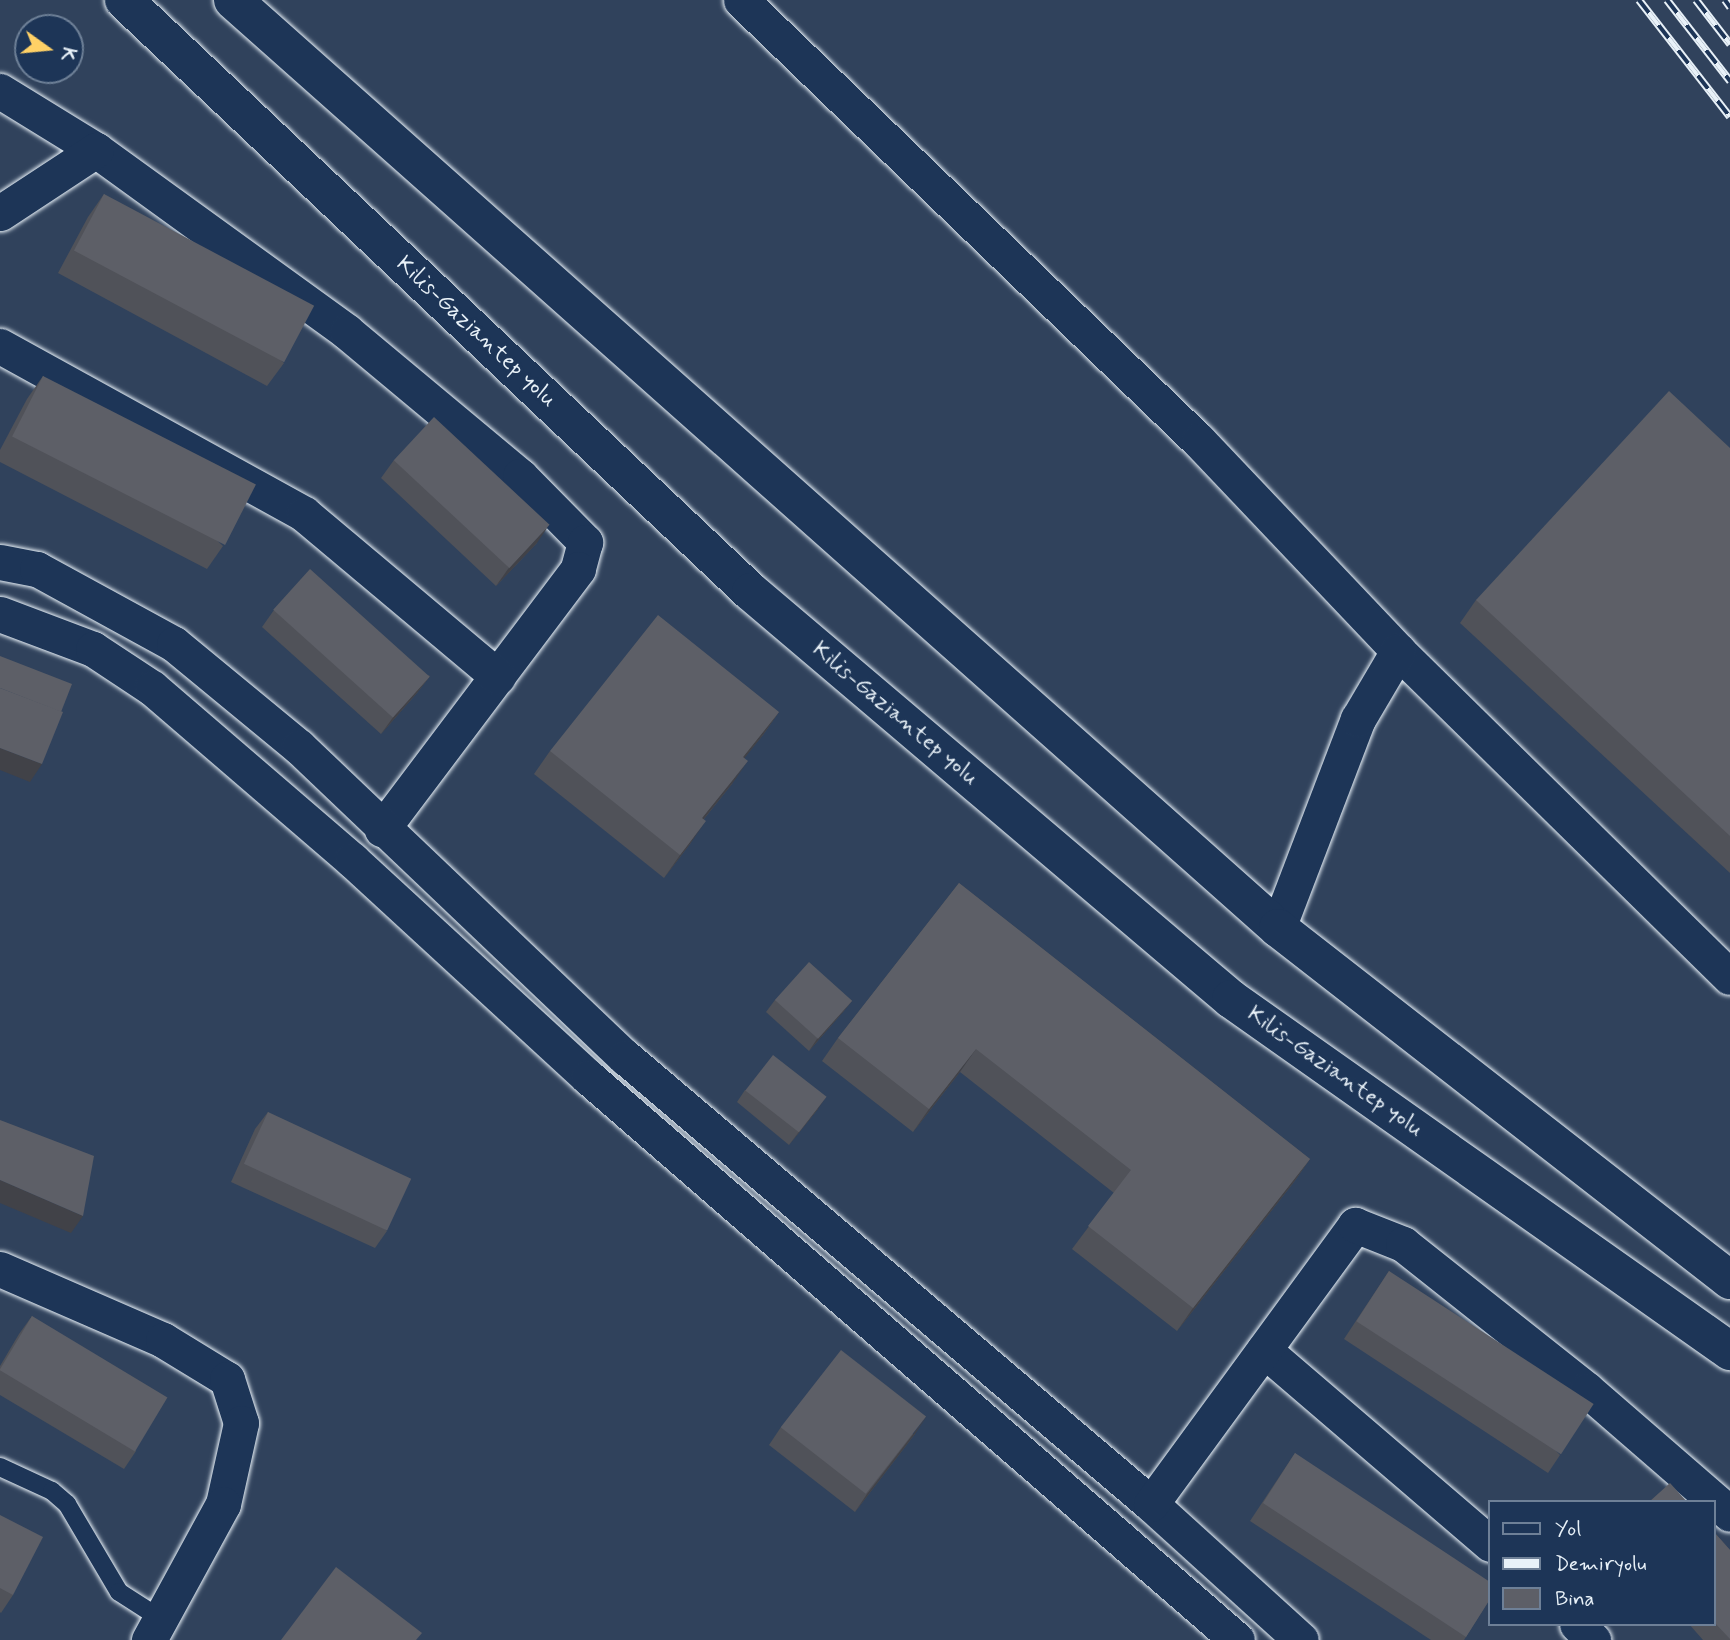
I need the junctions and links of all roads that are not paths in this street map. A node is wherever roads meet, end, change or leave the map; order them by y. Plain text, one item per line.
1 (124, 0) edge
2 (233, 0) edge
3 (741, 0) edge
4 (0, 91) edge
5 (96, 150) junction
6 (0, 213) edge
7 (0, 346) edge
8 (0, 562) edge
9 (0, 614) edge
10 (1398, 652) junction
11 (498, 677) junction
12 (382, 829) junction
13 (1278, 928) junction
14 (1730, 977) edge
15 (1659, 1229) junction
16 (1730, 1260) edge
17 (0, 1269) edge
18 (1730, 1280) edge
19 (1264, 1350) junction
20 (1730, 1351) edge
21 (0, 1467) edge
22 (1714, 1500) edge
23 (1716, 1502) edge
24 (1151, 1504) junction
25 (1730, 1514) edge
26 (1488, 1542) edge
27 (1579, 1626) edge
28 (155, 1630) edge
29 (1237, 1640) edge
30 (1301, 1640) edge
31 (1593, 1640) edge

1 - 20 highway, Kilis-Gaziantep yolu
2 - 13 highway
3 - 10 street
4 - 5 street
5 - 6 street
5 - 11 street
7 - 11 street
8 - 12 street
9 - 29 street
10 - 13 street
10 - 14 street
11 - 12 street
12 - 24 street
13 - 15 highway
15 - 16 highway
15 - 18 highway
17 - 28 street
19 - 22 street
19 - 24 street
19 - 26 street
21 - 28 lane
23 - 25 street
24 - 30 street
27 - 31 street

